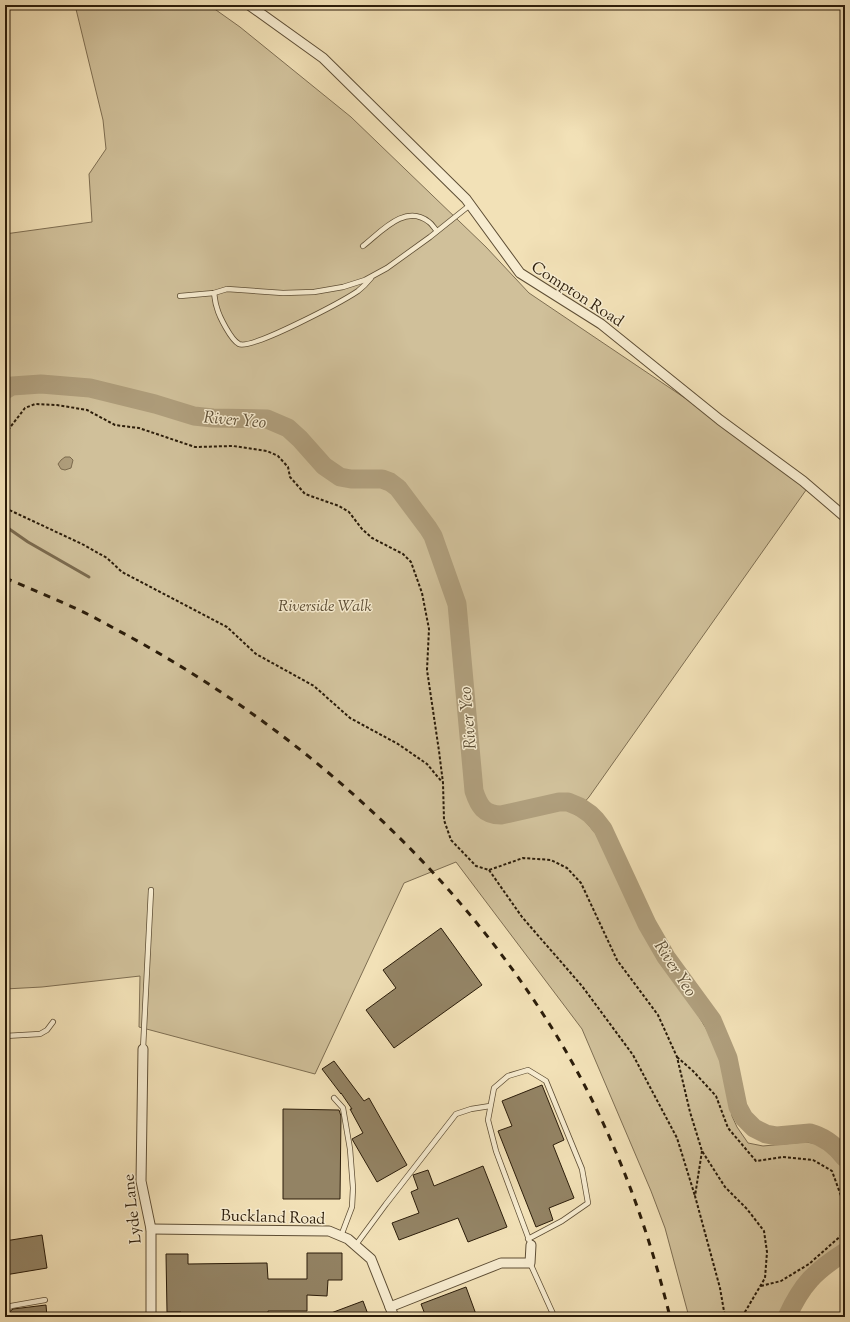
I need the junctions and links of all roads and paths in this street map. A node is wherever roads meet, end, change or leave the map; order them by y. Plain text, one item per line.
1 (249, 5) edge
2 (470, 205) junction
3 (437, 231) junction
4 (363, 246) dead end
5 (374, 275) junction
6 (214, 293) junction
7 (180, 296) dead end
8 (5, 434) edge
9 (5, 508) edge
10 (845, 517) edge
11 (442, 783) junction
12 (489, 870) junction
13 (151, 890) dead end
14 (53, 1022) dead end
15 (5, 1036) edge
16 (143, 1049) joint
17 (677, 1057) junction
18 (334, 1098) dead end
19 (490, 1106) junction
20 (702, 1151) junction
21 (695, 1196) junction
22 (845, 1207) edge
23 (151, 1229) junction
24 (845, 1230) edge
25 (341, 1236) junction
26 (530, 1242) junction
27 (356, 1246) junction
28 (530, 1263) junction
29 (761, 1286) junction
30 (45, 1300) dead end
31 (390, 1307) junction
32 (5, 1315) edge
33 (554, 1316) dead end
34 (151, 1317) edge
35 (394, 1317) edge
36 (725, 1317) edge
37 (742, 1317) edge

1 - 2 street, Compton Road
2 - 3 lane
2 - 10 street, Compton Road
3 - 4 lane
3 - 5 lane
5 - 6 lane
5 - 6 lane
6 - 7 lane
8 - 11 path
9 - 11 path
11 - 12 path
12 - 17 path
12 - 21 path
13 - 16 lane
14 - 15 lane
16 - 23 street, Lyde Lane
17 - 20 path
17 - 22 path
18 - 25 lane
19 - 26 lane
19 - 26 lane
19 - 27 lane
20 - 21 path
20 - 29 path
21 - 36 path
23 - 25 street, Buckland Road
23 - 34 street, Lyde Lane
24 - 29 path
25 - 27 street, Buckland Road
26 - 28 street
27 - 31 street, Buckland Road
28 - 31 street
28 - 33 lane
29 - 37 path
30 - 32 lane
31 - 35 street, Buckland Road

